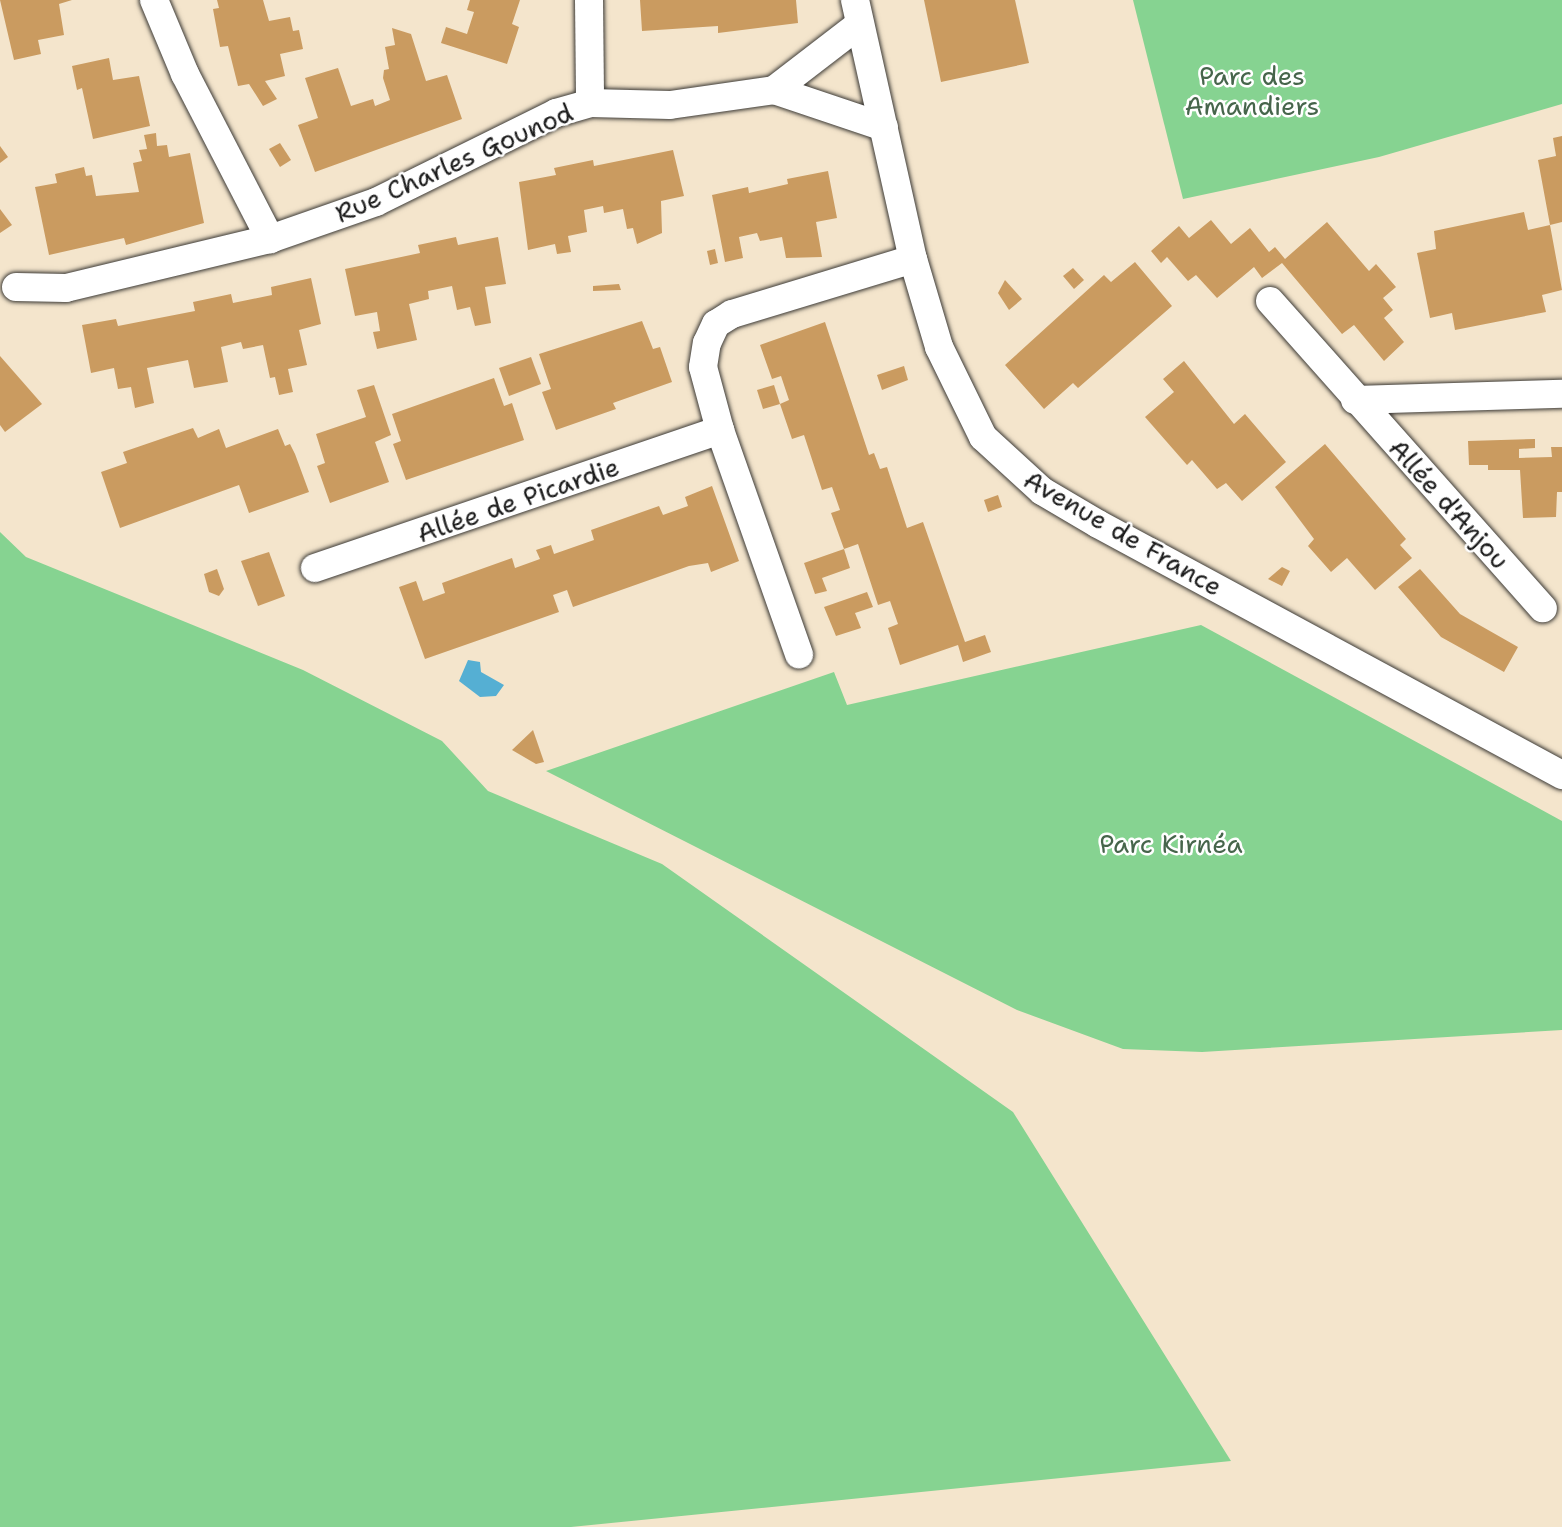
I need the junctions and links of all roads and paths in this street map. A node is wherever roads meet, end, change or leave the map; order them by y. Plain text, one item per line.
1 (154, 0) edge
2 (589, 0) edge
3 (858, 12) edge
4 (774, 90) junction
5 (590, 103) junction
6 (884, 127) junction
7 (270, 239) junction
8 (913, 259) junction
9 (16, 286) dead end
10 (1270, 301) dead end
11 (1562, 394) edge
12 (1355, 400) junction
13 (720, 430) junction
14 (315, 568) dead end
15 (1543, 608) dead end
16 (799, 654) dead end
17 (1562, 775) edge

1 - 7 street
2 - 5 street
3 - 4 street, Rue Charles Gounod
3 - 6 street, Avenue de France
4 - 5 street, Rue Charles Gounod
4 - 6 street, Rue Charles Gounod
5 - 7 street, Rue Charles Gounod
6 - 8 street, Avenue de France
7 - 9 street, Rue Charles Gounod
8 - 13 street
8 - 17 street, Avenue de France
10 - 12 street, Allée d'Anjou
11 - 12 street, Allée d'Anjou
12 - 15 street, Allée d'Anjou
13 - 14 street, Allée de Picardie
13 - 16 street

